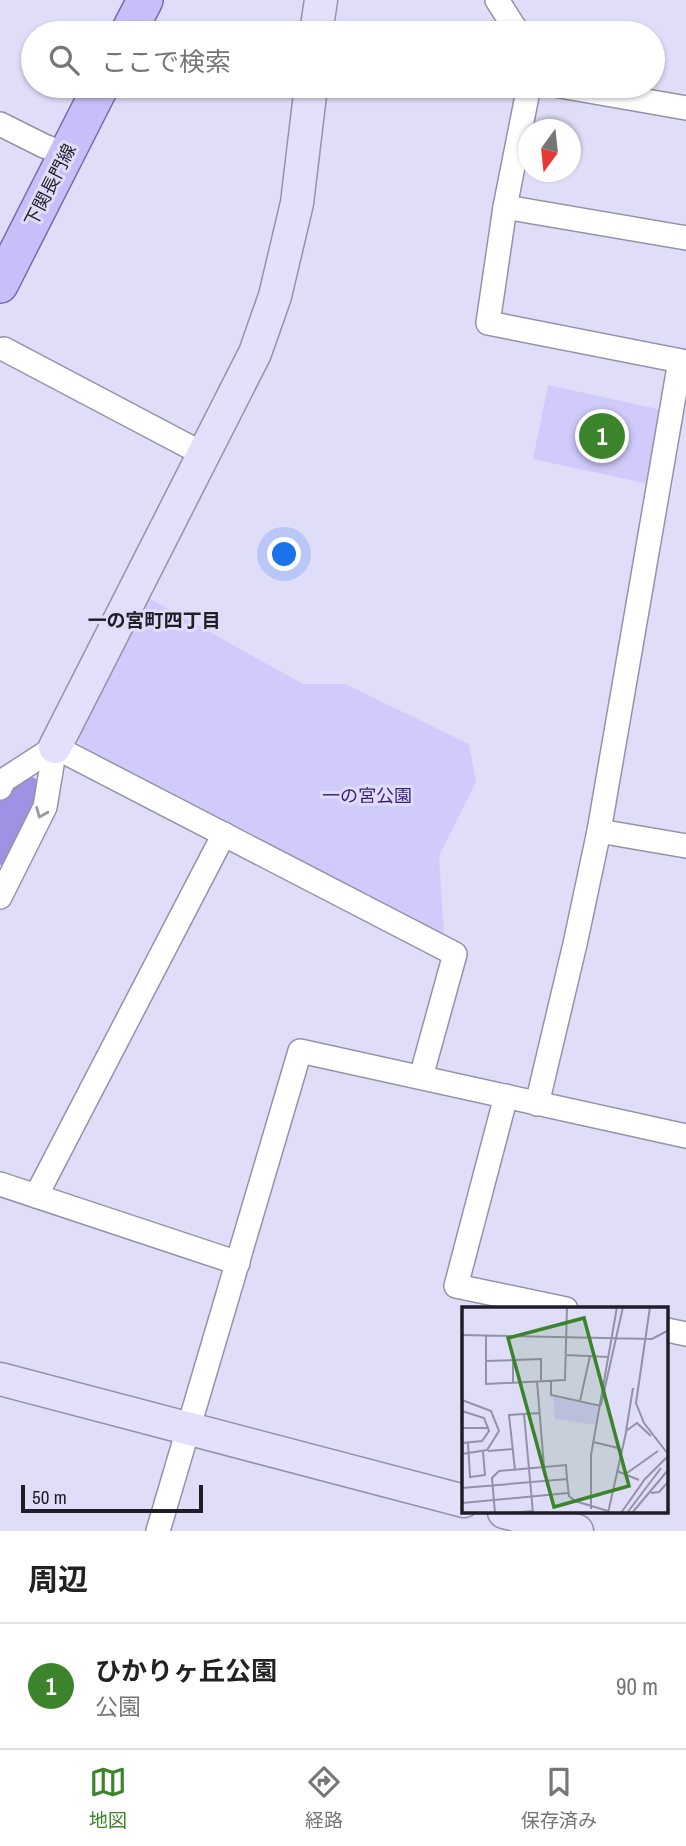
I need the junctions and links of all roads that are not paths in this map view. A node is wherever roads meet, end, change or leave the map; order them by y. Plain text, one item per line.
1 (145, 0) edge
2 (321, 0) edge
3 (496, 0) edge
4 (134, 21) edge
5 (318, 21) edge
6 (510, 21) edge
7 (95, 98) edge
8 (310, 98) edge
9 (527, 98) edge
10 (629, 98) edge
11 (686, 108) edge
12 (0, 124) edge
13 (66, 154) junction
14 (505, 207) junction
15 (686, 238) edge
16 (0, 285) edge
17 (4, 349) dead end
18 (683, 361) edge
19 (203, 454) junction
20 (55, 747) junction
21 (0, 788) edge
22 (599, 831) junction
23 (224, 834) junction
24 (686, 846) edge
25 (0, 897) edge
26 (422, 1077) junction
27 (506, 1096) junction
28 (537, 1104) junction
29 (686, 1136) edge
30 (0, 1184) edge
31 (36, 1196) junction
32 (238, 1263) junction
33 (556, 1307) edge
34 (668, 1330) edge
35 (686, 1334) edge
36 (0, 1379) edge
37 (189, 1430) junction
38 (462, 1500) edge
39 (512, 1514) edge
40 (158, 1531) edge
41 (577, 1531) edge

1 - 4 main road
2 - 5 street
3 - 6 street
7 - 13 main road, 下関長門線
8 - 19 street
9 - 14 street
10 - 11 street
12 - 13 street
13 - 16 main road, 下関長門線
14 - 15 street
14 - 18 street
17 - 19 street
18 - 22 street
19 - 20 street
20 - 21 street
20 - 23 street
20 -> 25 street
22 - 24 street
22 - 28 street
23 - 26 street
23 - 31 street
26 - 27 street
26 - 32 street
27 - 28 street
27 - 33 street
28 - 29 street
30 - 31 street
31 - 32 street
32 - 37 street
34 - 35 street
36 - 37 street
37 - 38 street
37 - 40 street
39 - 41 street

